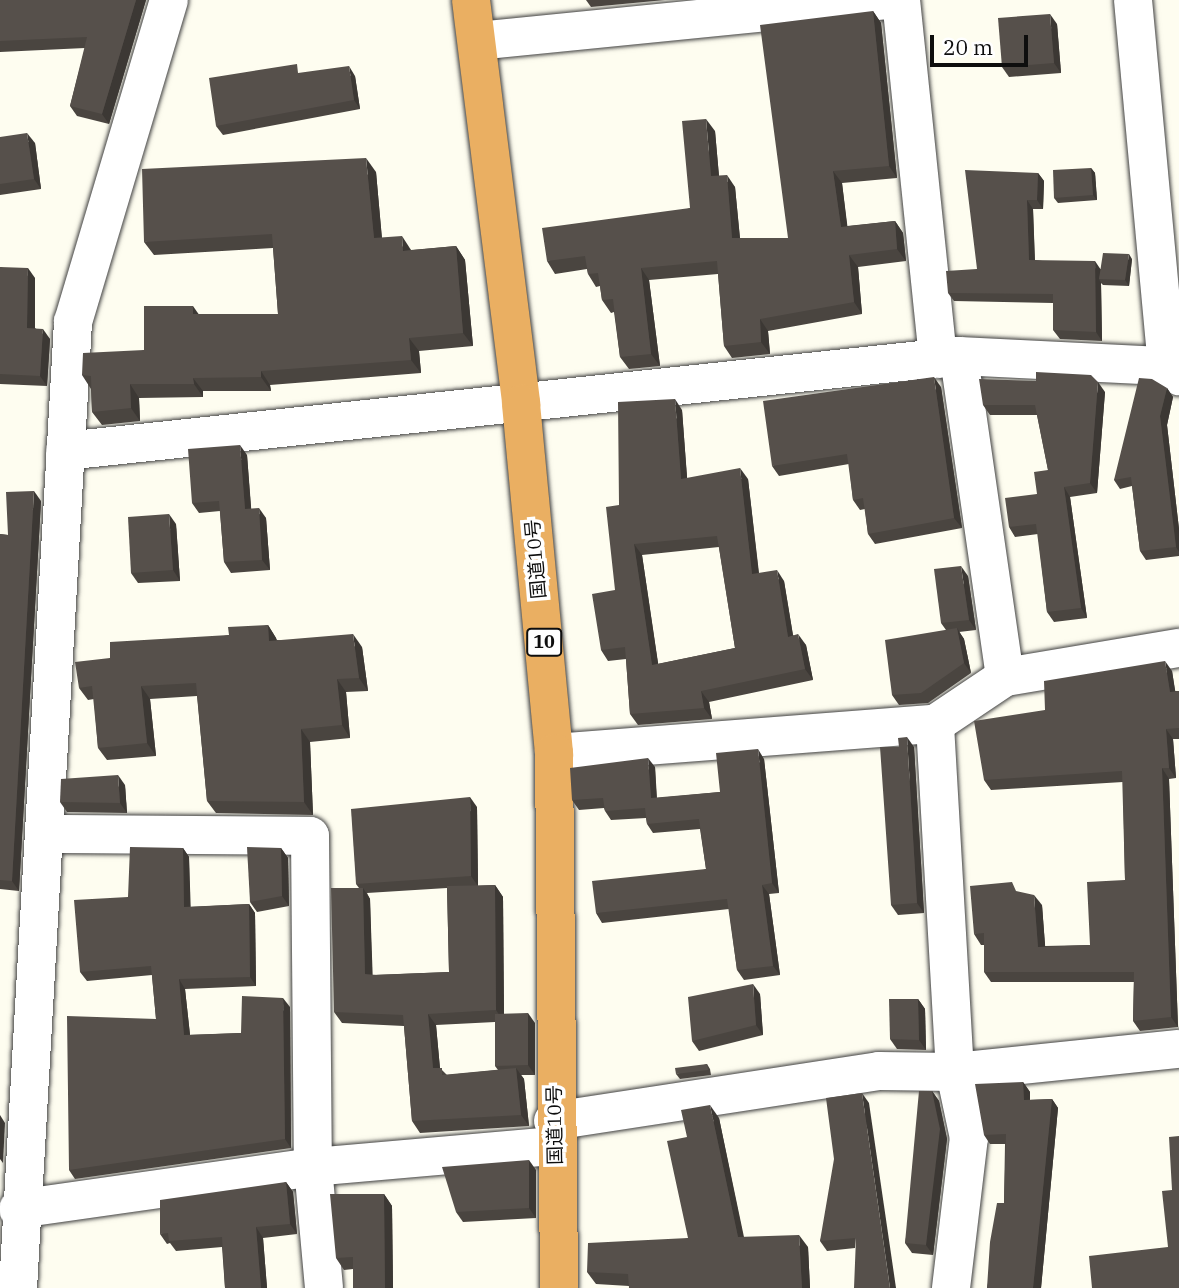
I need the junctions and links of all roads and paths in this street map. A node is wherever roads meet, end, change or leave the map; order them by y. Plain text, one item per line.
1 (169, 0) edge
2 (471, 0) edge
3 (888, 0) edge
4 (901, 0) edge
5 (1133, 0) edge
6 (477, 41) junction
7 (948, 357) junction
8 (1173, 371) edge
9 (521, 404) junction
10 (65, 452) junction
11 (1179, 648) edge
12 (1005, 677) junction
13 (935, 724) junction
14 (554, 753) junction
15 (49, 834) junction
16 (15, 991) edge
17 (1179, 1049) edge
18 (955, 1072) junction
19 (554, 1134) junction
20 (313, 1167) junction
21 (18, 1209) junction
22 (18, 1288) edge
23 (324, 1288) edge
24 (559, 1288) edge
25 (951, 1288) edge

1 - 10 street
2 - 6 highway, 国道10号 / 10
3 - 6 street
4 - 7 street
5 - 8 street
6 - 9 highway, 国道10号 / 10
7 - 8 street
7 - 9 street
7 - 12 street
9 - 10 street
9 - 14 highway, 国道10号 / 10
10 - 15 street
11 - 12 street
12 - 13 street
13 - 14 street
13 - 18 street
14 - 19 highway, 国道10号 / 10
15 - 16 street
15 - 20 street
16 - 21 street
17 - 18 street
18 - 19 street
18 - 25 street
19 - 20 street
19 - 24 highway, 国道10号 / 10
20 - 21 street
20 - 23 street
21 - 22 street

